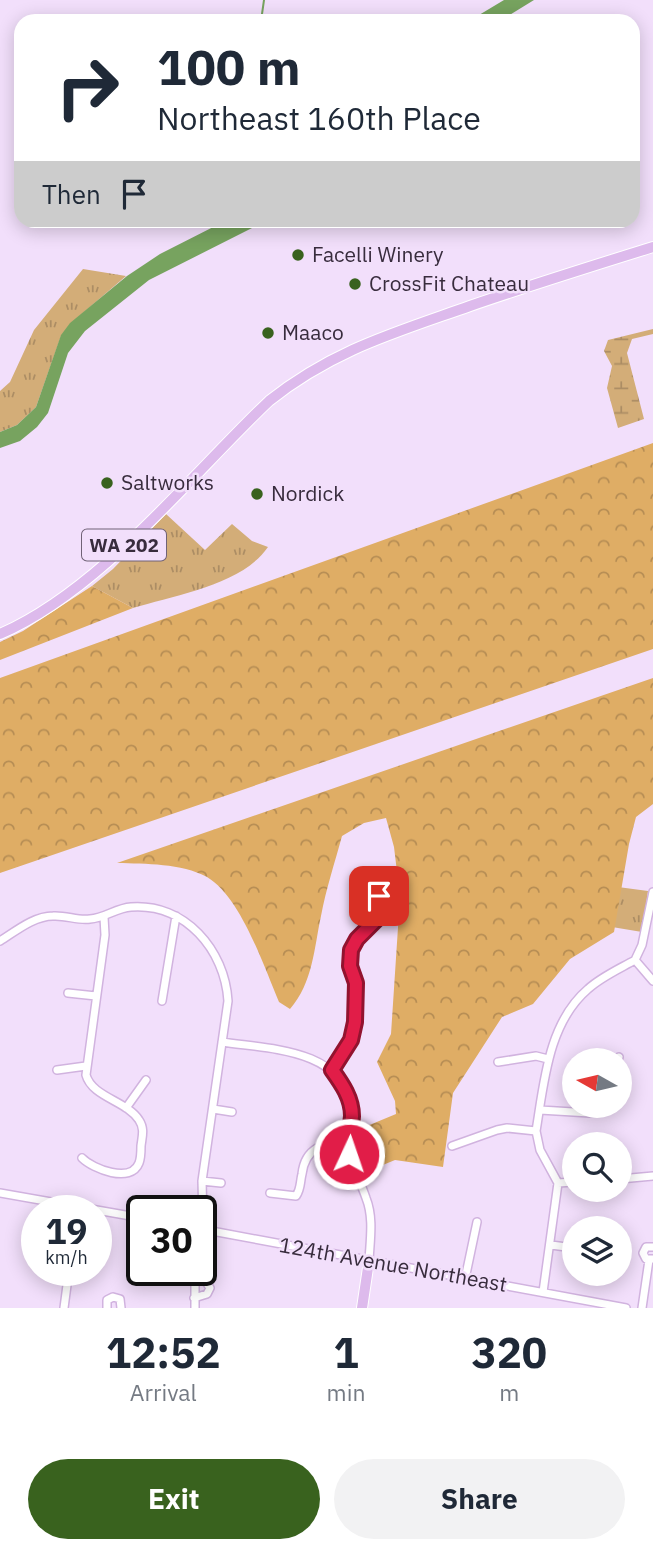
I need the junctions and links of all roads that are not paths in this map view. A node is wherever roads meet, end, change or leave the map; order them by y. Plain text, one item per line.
1 (653, 247) edge
2 (0, 634) edge
3 (653, 892) edge
4 (379, 896) dead end
5 (652, 906) edge
6 (176, 916) junction
7 (104, 917) junction
8 (0, 941) edge
9 (635, 960) junction
10 (653, 981) edge
11 (68, 993) dead end
12 (96, 996) junction
13 (162, 1001) dead end
14 (222, 1042) junction
15 (548, 1059) junction
16 (498, 1062) dead end
17 (86, 1066) junction
18 (57, 1070) dead end
19 (332, 1070) junction
20 (146, 1080) dead end
21 (126, 1108) junction
22 (213, 1109) junction
23 (540, 1110) junction
24 (562, 1111) edge
25 (232, 1112) dead end
26 (536, 1130) junction
27 (347, 1143) junction
28 (452, 1146) dead end
29 (82, 1158) dead end
30 (653, 1176) edge
31 (632, 1177) edge
32 (202, 1181) junction
33 (221, 1183) dead end
34 (558, 1183) junction
35 (562, 1183) edge
36 (270, 1192) dead end
37 (0, 1193) edge
38 (202, 1195) edge
39 (21, 1197) edge
40 (477, 1223) dead end
41 (217, 1233) edge
42 (551, 1245) junction
43 (562, 1246) edge
44 (653, 1247) edge
45 (651, 1259) edge
46 (369, 1261) junction
47 (465, 1279) junction
48 (67, 1286) edge
49 (194, 1286) edge
50 (209, 1286) edge
51 (543, 1292) junction
52 (194, 1298) junction
53 (64, 1308) edge
54 (107, 1308) edge
55 (121, 1308) edge
56 (195, 1308) edge
57 (362, 1308) edge
58 (626, 1308) edge
59 (642, 1308) edge

1 - 2 main road, WA 202
3 - 5 street
4 - 19 street
5 - 9 street
6 - 7 street
6 - 13 street
6 - 14 street
7 - 8 street
7 - 12 street
9 - 10 street
9 - 15 street
11 - 12 street
12 - 17 street
14 - 19 street
14 - 22 street
15 - 16 street
15 - 23 street
17 - 18 street
17 - 21 street
19 - 27 street
20 - 21 street
21 - 29 street
22 - 25 street
22 - 32 street
23 - 24 street
23 - 26 street
26 - 28 street
26 - 34 street
27 - 36 street
27 - 46 street
30 - 31 street
32 - 33 street
32 - 38 street
34 - 35 street
34 - 42 street
37 - 39 street
40 - 47 street
41 - 46 street, 124th Avenue Northeast
42 - 43 street
42 - 51 street
44 - 45 street
45 - 59 street
46 - 47 street, 124th Avenue Northeast
46 - 57 main road
47 - 51 street, 124th Avenue Northeast
48 - 53 street
49 - 52 street
50 - 52 street
51 - 58 street, 124th Avenue Northeast
52 - 56 street
54 - 55 street

